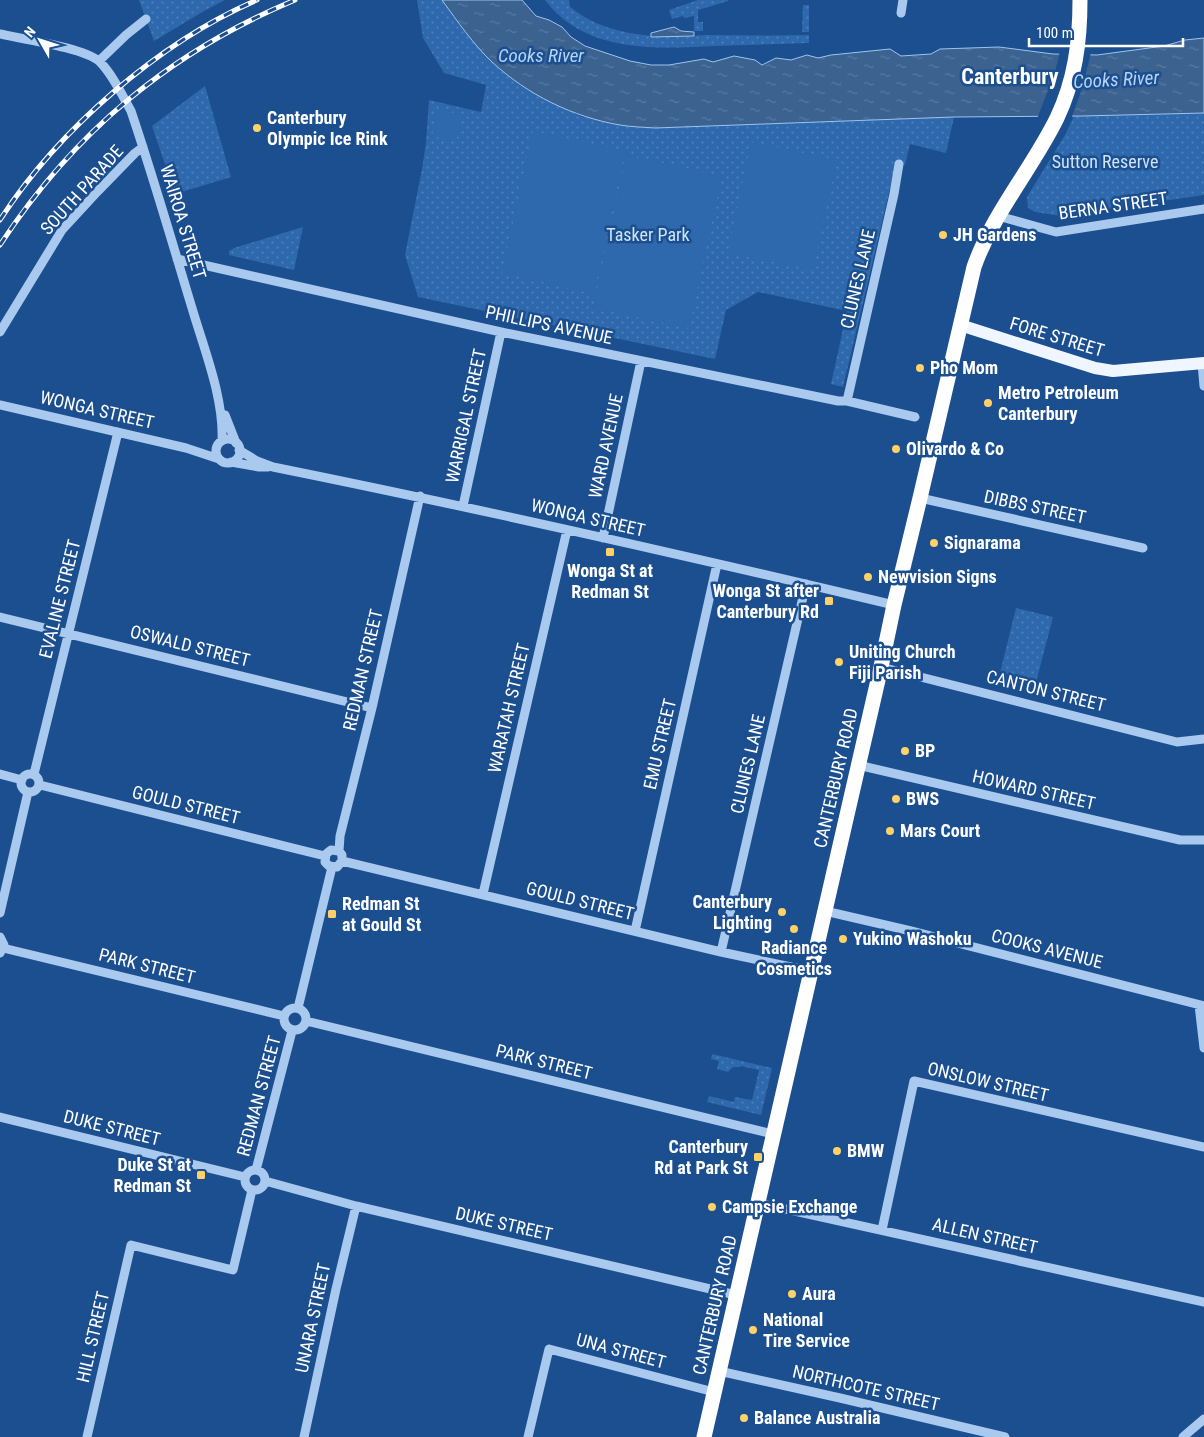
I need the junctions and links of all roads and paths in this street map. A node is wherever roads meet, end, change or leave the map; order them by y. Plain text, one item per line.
1 (903, 0) edge
2 (1080, 0) edge
3 (901, 13) dead end
4 (146, 19) dead end
5 (0, 34) edge
6 (99, 61) junction
7 (143, 147) junction
8 (899, 164) dead end
9 (1204, 209) edge
10 (998, 216) junction
11 (177, 259) junction
12 (960, 325) junction
13 (0, 332) edge
14 (501, 332) junction
15 (641, 360) junction
16 (1203, 363) edge
17 (1204, 386) edge
18 (219, 400) junction
19 (847, 401) junction
20 (0, 405) edge
21 (915, 417) dead end
22 (118, 432) junction
23 (219, 444) junction
24 (238, 447) junction
25 (186, 448) junction
26 (219, 459) junction
27 (231, 462) junction
28 (273, 467) junction
29 (420, 496) junction
30 (920, 498) junction
31 (463, 506) junction
32 (567, 530) junction
33 (603, 538) junction
34 (1143, 548) dead end
35 (717, 564) junction
36 (806, 584) junction
37 (894, 605) junction
38 (0, 617) edge
39 (69, 634) junction
40 (881, 667) junction
41 (372, 708) junction
42 (1204, 739) edge
43 (858, 765) junction
44 (0, 774) edge
45 (34, 774) junction
46 (22, 780) junction
47 (40, 785) junction
48 (28, 792) junction
49 (1204, 840) edge
50 (339, 851) junction
51 (325, 856) junction
52 (342, 861) junction
53 (332, 867) junction
54 (484, 894) junction
55 (824, 911) junction
56 (0, 913) edge
57 (634, 931) junction
58 (0, 937) edge
59 (2, 950) edge
60 (721, 952) junction
61 (810, 971) junction
62 (1202, 1006) edge
63 (298, 1008) junction
64 (284, 1016) junction
65 (306, 1022) junction
66 (292, 1031) junction
67 (1204, 1048) edge
68 (0, 1117) edge
69 (773, 1134) junction
70 (1204, 1147) edge
71 (256, 1170) junction
72 (245, 1177) junction
73 (265, 1182) junction
74 (252, 1190) junction
75 (758, 1203) junction
76 (356, 1206) junction
77 (882, 1230) junction
78 (736, 1295) junction
79 (1204, 1302) edge
80 (719, 1371) junction
81 (714, 1392) junction
82 (1204, 1418) edge
83 (87, 1437) edge
84 (304, 1437) edge
85 (528, 1437) edge
86 (704, 1437) edge
87 (1005, 1437) edge
88 (1183, 1437) edge

1 - 3 street
2 - 10 highway, CANTERBURY ROAD
4 - 6 street
5 - 6 street
6 - 7 street, WAIROA STREET
7 - 11 street, WAIROA STREET
7 - 13 street, SOUTH PARADE
8 - 19 street, CLUNES LANE
9 - 10 street, BERNA STREET
10 - 12 highway, CANTERBURY ROAD
11 - 14 street, PHILLIPS AVENUE
11 - 18 street, WAIROA STREET
12 - 16 main road, FORE STREET
12 - 30 highway, CANTERBURY ROAD
14 - 15 street, PHILLIPS AVENUE
14 - 31 street, WARRIGAL STREET
15 - 19 street, PHILLIPS AVENUE
15 - 33 street, WARD AVENUE
16 - 17 street
18 - 23 street, WAIROA STREET
18 - 24 street, WAIROA STREET
19 - 21 street, PHILLIPS AVENUE
20 - 22 street, WONGA STREET
22 - 25 street, WONGA STREET
22 - 39 street, EVALINE STREET
23 - 24 street
23 - 25 street, WONGA STREET
23 - 26 street
24 - 27 street
24 - 28 street, WONGA STREET
25 - 26 street, WONGA STREET
26 - 27 street
27 - 28 street, WONGA STREET
28 - 29 street, WONGA STREET
29 - 31 street, WONGA STREET
29 - 41 street, REDMAN STREET
30 - 34 street, DIBBS STREET
30 - 37 highway, CANTERBURY ROAD
31 - 32 street, WONGA STREET
32 - 33 street, WONGA STREET
32 - 54 street, WARATAH STREET
33 - 35 street, WONGA STREET
35 - 36 street, WONGA STREET
35 - 57 street, EMU STREET
36 - 37 street, WONGA STREET
36 - 60 street, CLUNES LANE
37 - 40 highway, CANTERBURY ROAD
38 - 39 street, OSWALD STREET
39 - 41 street, OSWALD STREET
39 - 45 street, EVALINE STREET
40 - 42 street, CANTON STREET
40 - 43 highway, CANTERBURY ROAD
41 - 50 street, REDMAN STREET
43 - 49 street, HOWARD STREET
43 - 55 highway, CANTERBURY ROAD
44 - 46 street
45 - 46 street
45 - 47 street
46 - 48 street
47 - 48 street
47 - 51 street, GOULD STREET
48 - 56 street
50 - 51 street
50 - 52 street
51 - 53 street
52 - 53 street
52 - 54 street, GOULD STREET
53 - 63 street
54 - 57 street, GOULD STREET
55 - 61 highway, CANTERBURY ROAD
55 - 62 street, COOKS AVENUE
57 - 60 street, GOULD STREET
58 - 59 street
59 - 64 street, PARK STREET
60 - 61 street, GOULD STREET
61 - 69 highway, CANTERBURY ROAD
62 - 67 street
63 - 64 street
63 - 65 street
64 - 66 street
65 - 66 street
65 - 69 street, PARK STREET
66 - 71 street, REDMAN STREET
68 - 72 street, DUKE STREET
69 - 75 highway, CANTERBURY ROAD
70 - 77 street, ONSLOW STREET
71 - 72 street
71 - 73 street
72 - 74 street
73 - 74 street
73 - 76 street, DUKE STREET
74 - 83 street, HILL STREET
75 - 77 street, ALLEN STREET
75 - 78 highway, CANTERBURY ROAD
76 - 78 street, DUKE STREET
76 - 84 street, UNARA STREET
77 - 79 street, ALLEN STREET
78 - 80 highway, CANTERBURY ROAD
80 - 81 highway, CANTERBURY ROAD
80 - 87 street, NORTHCOTE STREET
81 - 85 street, UNA STREET
81 - 86 highway, CANTERBURY ROAD
82 - 88 street

